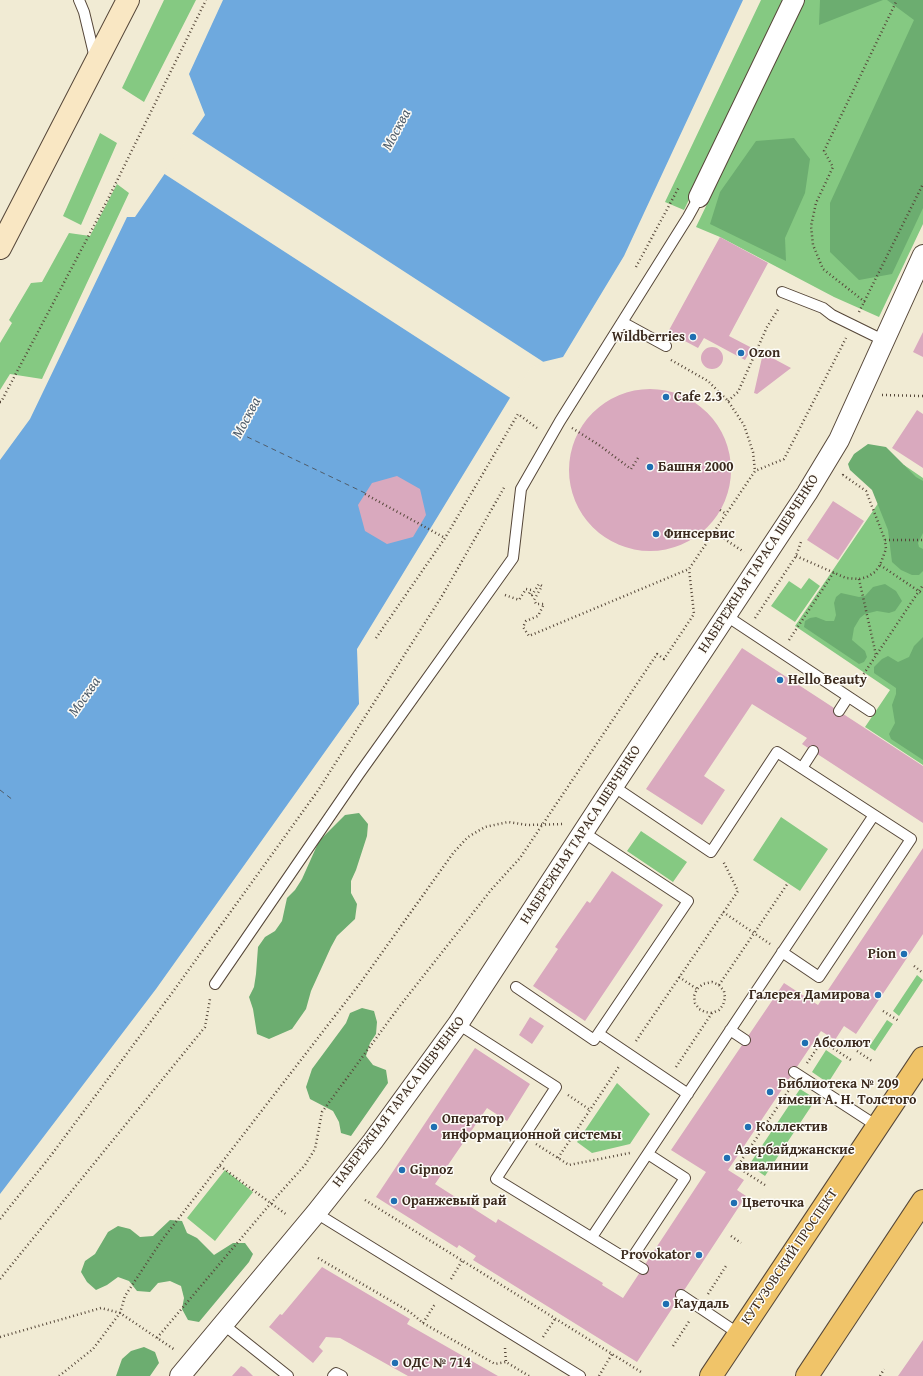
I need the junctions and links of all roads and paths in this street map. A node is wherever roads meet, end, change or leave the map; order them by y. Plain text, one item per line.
1 (79, 0) edge
2 (128, 0) edge
3 (206, 0) edge
4 (794, 0) edge
5 (897, 0) edge
6 (96, 63) junction
7 (699, 196) joint
8 (668, 209) dead end
9 (0, 248) edge
10 (923, 255) edge
11 (634, 270) dead end
12 (785, 293) joint
13 (865, 302) dead end
14 (622, 322) junction
15 (885, 341) junction
16 (666, 346) dead end
17 (670, 360) dead end
18 (878, 395) dead end
19 (923, 396) edge
20 (728, 401) junction
21 (0, 402) edge
22 (542, 421) dead end
23 (537, 428) junction
24 (578, 432) dead end
25 (534, 434) dead end
26 (638, 458) dead end
27 (840, 481) dead end
28 (507, 482) dead end
29 (365, 494) dead end
30 (720, 510) dead end
31 (726, 514) junction
32 (714, 532) junction
33 (445, 538) junction
34 (803, 538) dead end
35 (885, 540) junction
36 (923, 540) edge
37 (748, 555) dead end
38 (796, 556) junction
39 (880, 565) junction
40 (689, 569) junction
41 (834, 572) junction
42 (859, 579) junction
43 (923, 584) edge
44 (919, 591) junction
45 (923, 594) edge
46 (510, 597) dead end
47 (726, 615) junction
48 (747, 629) junction
49 (376, 638) dead end
50 (781, 652) junction
51 (876, 655) junction
52 (848, 697) junction
53 (839, 711) dead end
54 (870, 711) dead end
55 (813, 751) dead end
56 (802, 768) junction
57 (613, 786) junction
58 (874, 815) junction
59 (543, 824) junction
60 (576, 828) junction
61 (731, 877) dead end
62 (788, 883) dead end
63 (723, 912) junction
64 (754, 934) junction
65 (782, 952) junction
66 (914, 966) dead end
67 (923, 972) edge
68 (679, 978) junction
69 (215, 984) joint
70 (719, 985) junction
71 (516, 987) dead end
72 (697, 989) junction
73 (883, 1011) dead end
74 (712, 1013) junction
75 (899, 1021) dead end
76 (458, 1024) junction
77 (730, 1030) junction
78 (599, 1034) junction
79 (745, 1040) dead end
80 (857, 1051) dead end
81 (628, 1054) junction
82 (923, 1058) edge
83 (851, 1060) dead end
84 (872, 1061) dead end
85 (806, 1065) dead end
86 (794, 1072) dead end
87 (667, 1080) junction
88 (794, 1084) dead end
89 (556, 1087) junction
90 (688, 1094) junction
91 (590, 1110) junction
92 (877, 1126) junction
93 (524, 1136) junction
94 (558, 1158) junction
95 (645, 1158) junction
96 (220, 1166) junction
97 (766, 1186) dead end
98 (365, 1200) dead end
99 (923, 1201) edge
100 (271, 1203) junction
101 (316, 1213) junction
102 (0, 1219) edge
103 (303, 1228) junction
104 (731, 1236) dead end
105 (592, 1237) junction
106 (741, 1243) dead end
107 (318, 1258) dead end
108 (630, 1261) junction
109 (726, 1266) dead end
110 (642, 1269) dead end
111 (0, 1279) edge
112 (681, 1295) dead end
113 (705, 1298) dead end
114 (120, 1313) junction
115 (693, 1317) dead end
116 (555, 1319) junction
117 (224, 1325) junction
118 (504, 1329) junction
119 (739, 1334) junction
120 (0, 1337) edge
121 (157, 1338) junction
122 (673, 1346) dead end
123 (536, 1349) junction
124 (612, 1354) junction
125 (506, 1362) junction
126 (186, 1369) edge
127 (884, 1370) dead end
128 (641, 1372) dead end
129 (59, 1376) edge
130 (288, 1376) edge
131 (333, 1376) edge
132 (342, 1376) edge
133 (530, 1376) edge
134 (580, 1376) edge
135 (599, 1376) edge
136 (711, 1376) edge
137 (807, 1376) edge
138 (880, 1376) edge

1 - 6 lane
2 - 6 main road
3 - 21 path
4 - 7 street
5 - 13 path
6 - 9 main road
7 - 14 lane
8 - 11 path
10 - 15 street, НАБЕРЕЖНАЯ ТАРАСА ШЕВЧЕНКО
12 - 15 lane
12 - 20 path
14 - 16 lane
14 - 69 lane
15 - 47 street, НАБЕРЕЖНАЯ ТАРАСА ШЕВЧЕНКО
17 - 20 path
18 - 19 path
20 - 31 path
22 - 23 path
23 - 25 path
23 - 33 path
24 - 26 path
27 - 35 path
28 - 102 path
29 - 33 path
30 - 31 path
31 - 32 path
32 - 37 path
32 - 40 path
33 - 49 path
34 - 38 path
35 - 36 path
35 - 39 path
38 - 41 path
38 - 48 path
39 - 42 path
39 - 44 path
40 - 46 path
40 - 59 path
41 - 42 path
41 - 50 path
42 - 51 path
43 - 44 path
44 - 45 path
44 - 51 path
47 - 48 lane
47 - 57 street, НАБЕРЕЖНАЯ ТАРАСА ШЕВЧЕНКО
48 - 50 lane
50 - 52 lane
51 - 52 path
52 - 53 lane
52 - 54 lane
55 - 56 lane
56 - 57 lane
56 - 58 lane
57 - 60 street, НАБЕРЕЖНАЯ ТАРАСА ШЕВЧЕНКО
58 - 65 lane
58 - 65 lane
59 - 60 path
59 - 96 path
59 - 100 path
60 - 76 street, НАБЕРЕЖНАЯ ТАРАСА ШЕВЧЕНКО
60 - 78 lane
61 - 63 path
62 - 64 path
63 - 64 path
63 - 68 path
64 - 65 path
64 - 70 path
65 - 77 lane
66 - 67 path
68 - 72 path
68 - 81 path
69 - 111 path
70 - 72 path
70 - 74 path
71 - 78 lane
72 - 74 path
73 - 75 path
74 - 87 path
76 - 89 lane
76 - 101 street, НАБЕРЕЖНАЯ ТАРАСА ШЕВЧЕНКО
77 - 79 lane
77 - 90 lane
78 - 81 lane
80 - 84 path
81 - 87 lane
81 - 91 path
82 - 92 main road, КУТУЗОВСКИЙ ПРОСПЕКТ
83 - 85 path
86 - 92 lane
87 - 90 lane
88 - 97 path
89 - 91 path
89 - 93 lane
90 - 95 lane
91 - 94 path
92 - 119 main road, КУТУЗОВСКИЙ ПРОСПЕКТ
93 - 94 path
93 - 105 lane
94 - 95 path
95 - 105 lane
95 - 108 lane
96 - 100 path
96 - 114 path
98 - 116 path
99 - 137 main road
100 - 103 path
100 - 121 path
101 - 103 street, НАБЕРЕЖНАЯ ТАРАСА ШЕВЧЕНКО
101 - 118 lane
103 - 117 street, НАБЕРЕЖНАЯ ТАРАСА ШЕВЧЕНКО
104 - 106 path
105 - 108 lane
107 - 125 path
108 - 110 lane
109 - 113 path
112 - 119 lane
114 - 120 path
114 - 121 path
114 - 129 path
115 - 122 path
116 - 123 path
116 - 124 path
117 - 126 street, НАБЕРЕЖНАЯ ТАРАСА ШЕВЧЕНКО
117 - 130 lane
118 - 123 lane
118 - 125 path
119 - 136 main road, КУТУЗОВСКИЙ ПРОСПЕКТ
121 - 126 path
123 - 134 lane
124 - 128 path
124 - 135 path
125 - 133 path
127 - 138 path
131 - 132 lane

